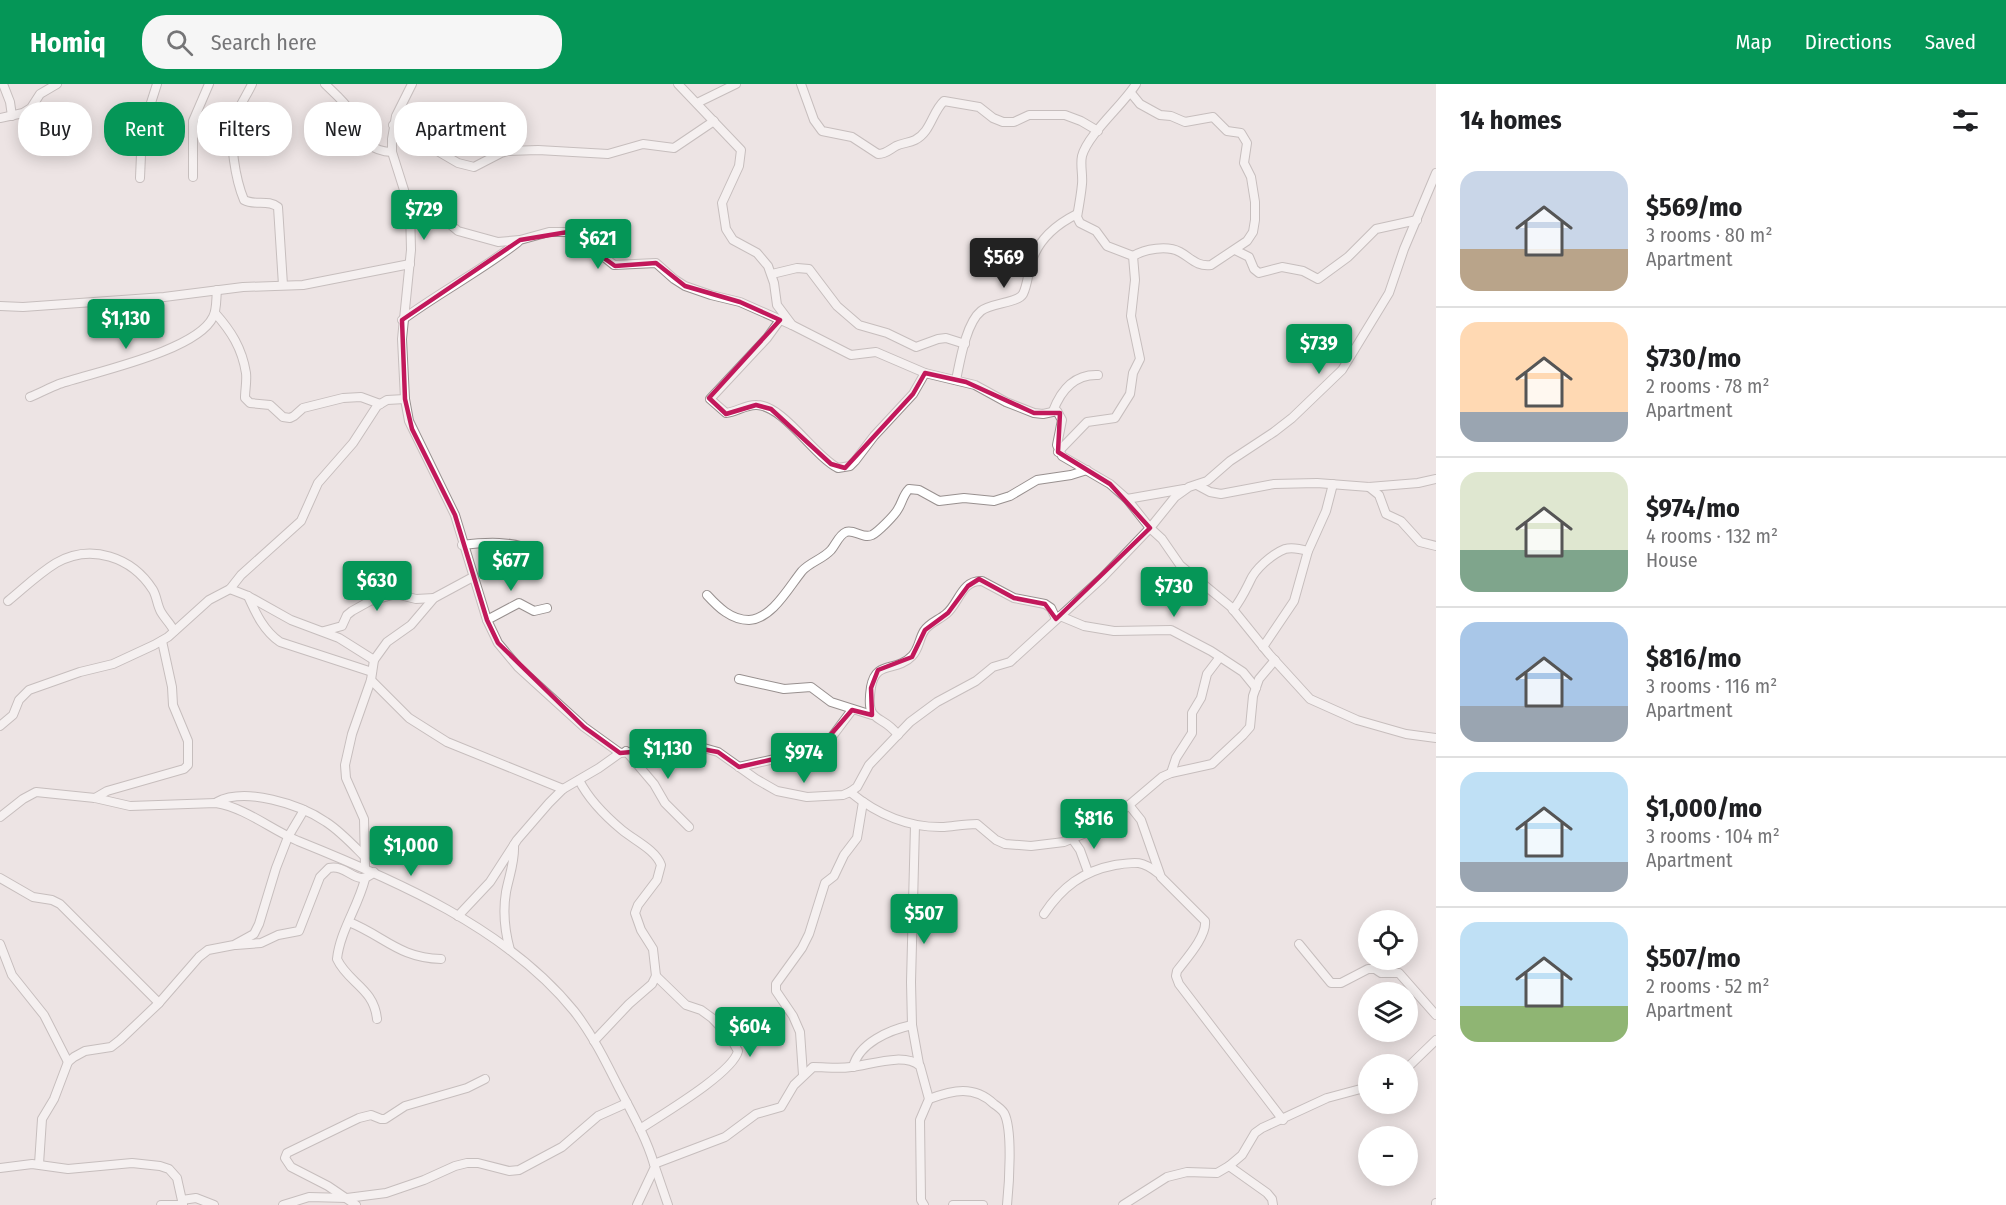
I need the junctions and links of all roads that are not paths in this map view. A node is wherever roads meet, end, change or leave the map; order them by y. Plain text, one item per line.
1 (3, 84) edge
2 (57, 84) edge
3 (157, 84) edge
4 (208, 84) edge
5 (252, 84) edge
6 (325, 84) edge
7 (412, 84) edge
8 (678, 84) edge
9 (736, 84) edge
10 (801, 84) edge
11 (1136, 84) edge
12 (1131, 93) junction
13 (697, 103) junction
14 (12, 116) junction
15 (0, 118) edge
16 (714, 121) junction
17 (393, 125) junction
18 (1098, 131) junction
19 (392, 152) junction
20 (1436, 173) edge
21 (193, 177) dead end
22 (140, 178) dead end
23 (410, 209) junction
24 (1077, 214) junction
25 (1417, 220) junction
26 (520, 240) junction
27 (1235, 250) junction
28 (1133, 256) junction
29 (410, 264) junction
30 (771, 274) junction
31 (283, 285) junction
32 (217, 290) junction
33 (0, 306) edge
34 (215, 313) junction
35 (402, 320) junction
36 (780, 320) junction
37 (792, 325) junction
38 (965, 344) junction
39 (925, 373) junction
40 (1098, 375) dead end
41 (956, 380) junction
42 (30, 398) dead end
43 (405, 399) junction
44 (380, 404) junction
45 (1053, 411) junction
46 (1058, 452) junction
47 (1088, 470) junction
48 (1436, 479) edge
49 (1333, 484) junction
50 (1197, 485) junction
51 (1369, 487) junction
52 (1186, 489) junction
53 (1127, 499) junction
54 (1150, 528) junction
55 (462, 545) junction
56 (1436, 546) edge
57 (1308, 551) junction
58 (534, 552) dead end
59 (473, 577) junction
60 (230, 589) junction
61 (707, 595) dead end
62 (248, 596) junction
63 (434, 598) junction
64 (8, 601) dead end
65 (547, 608) dead end
66 (1233, 610) junction
67 (1058, 617) junction
68 (486, 620) junction
69 (174, 631) junction
70 (324, 631) junction
71 (162, 641) junction
72 (1263, 646) junction
73 (1220, 657) junction
74 (374, 660) junction
75 (1275, 660) junction
76 (372, 676) junction
77 (740, 679) dead end
78 (1256, 688) junction
79 (852, 710) junction
80 (872, 715) junction
81 (0, 726) edge
82 (898, 735) junction
83 (1436, 738) edge
84 (623, 752) junction
85 (739, 768) junction
86 (1171, 773) junction
87 (579, 780) junction
88 (563, 789) junction
89 (850, 792) junction
90 (95, 798) junction
91 (863, 802) junction
92 (216, 803) junction
93 (1129, 806) junction
94 (304, 810) junction
95 (0, 817) edge
96 (915, 825) junction
97 (689, 827) dead end
98 (288, 837) junction
99 (1073, 840) junction
100 (514, 844) junction
101 (364, 856) junction
102 (365, 867) junction
103 (374, 872) junction
104 (1088, 872) junction
105 (1159, 874) junction
106 (0, 878) edge
107 (365, 879) junction
108 (1044, 914) dead end
109 (458, 916) junction
110 (349, 922) junction
111 (0, 944) edge
112 (1299, 944) dead end
113 (234, 945) junction
114 (510, 950) junction
115 (441, 959) dead end
116 (656, 976) junction
117 (159, 1003) junction
118 (1436, 1015) edge
119 (377, 1019) dead end
120 (912, 1025) junction
121 (1436, 1040) edge
122 (594, 1041) junction
123 (1418, 1057) edge
124 (69, 1062) junction
125 (919, 1064) junction
126 (853, 1067) junction
127 (803, 1075) junction
128 (486, 1079) dead end
129 (1358, 1089) edge
130 (929, 1098) junction
131 (627, 1103) junction
132 (1283, 1120) junction
133 (640, 1129) junction
134 (39, 1164) junction
135 (654, 1166) junction
136 (1229, 1166) junction
137 (0, 1168) edge
138 (347, 1198) junction
139 (182, 1203) edge
140 (161, 1205) edge
141 (214, 1205) edge
142 (283, 1205) edge
143 (356, 1205) edge
144 (637, 1205) edge
145 (668, 1205) edge
146 (924, 1205) edge
147 (953, 1205) edge
148 (983, 1205) edge
149 (1007, 1205) edge
150 (1123, 1205) edge
151 (1273, 1205) edge

1 - 14 street
2 - 14 street
3 - 22 street
4 - 21 street
5 - 31 street
6 - 19 street
7 - 17 street
8 - 13 street
9 - 13 street
10 - 18 street
11 - 12 street
12 - 18 street
12 - 27 street
13 - 16 street
14 - 15 street
16 - 17 street
16 - 30 street
17 - 19 street
18 - 24 street
19 - 23 street
20 - 25 street
23 - 26 street
23 - 29 street
24 - 28 street
24 - 38 street
25 - 27 street
25 - 50 street
26 - 35 street
26 - 36 street
27 - 28 street
28 - 46 street
29 - 31 street
29 - 35 street
30 - 37 street
30 - 38 street
31 - 32 street
32 - 33 street
32 - 34 street
34 - 42 street
34 - 44 street
35 - 43 street
36 - 37 street
36 - 39 street
37 - 39 street
38 - 41 street
39 - 41 street
40 - 45 street
41 - 45 street
43 - 44 street
43 - 55 street
44 - 60 street
45 - 46 street
46 - 47 street
47 - 53 street
47 - 61 street
48 - 51 street
49 - 50 street
49 - 51 street
49 - 57 street
50 - 52 street
51 - 56 street
52 - 53 street
52 - 54 street
53 - 54 street
54 - 66 street
54 - 67 street
55 - 58 street
55 - 59 street
57 - 66 street
57 - 72 street
59 - 63 street
59 - 68 street
60 - 62 street
60 - 69 street
62 - 70 street
62 - 76 street
63 - 70 street
63 - 74 street
64 - 69 street
65 - 68 street
66 - 72 street
67 - 73 street
67 - 80 street
67 - 82 street
68 - 84 street
69 - 71 street
70 - 74 street
71 - 81 street
71 - 90 street
72 - 75 street
73 - 78 street
73 - 86 street
74 - 76 street
75 - 78 street
75 - 83 street
76 - 88 street
76 - 101 street
77 - 79 street
78 - 86 street
79 - 80 street
79 - 85 street
80 - 82 street
82 - 89 street
84 - 85 street
84 - 87 street
84 - 97 street
85 - 89 street
86 - 93 street
87 - 88 street
87 - 116 street
88 - 100 street
89 - 91 street
90 - 92 street
90 - 95 street
91 - 96 street
91 - 127 street
92 - 94 street
92 - 98 street
93 - 99 street
93 - 105 street
94 - 98 street
94 - 101 street
96 - 99 street
96 - 120 street
98 - 102 street
98 - 113 street
99 - 104 street
100 - 109 street
100 - 114 street
101 - 102 street
102 - 103 street
103 - 107 street
103 - 109 street
104 - 105 street
104 - 108 street
105 - 132 street
106 - 117 street
107 - 110 street
107 - 113 street
109 - 114 street
110 - 115 street
110 - 119 street
111 - 124 street
112 - 118 street
113 - 117 street
114 - 122 street
116 - 122 street
116 - 133 street
117 - 124 street
120 - 125 street
120 - 126 street
121 - 123 street
122 - 131 street
124 - 134 street
125 - 126 street
125 - 130 street
126 - 127 street
127 - 135 street
128 - 138 street
129 - 132 street
130 - 146 street
130 - 149 street
131 - 133 street
131 - 138 street
132 - 136 street
133 - 135 street
134 - 137 street
134 - 139 street
135 - 144 street
135 - 145 street
136 - 150 street
136 - 151 street
138 - 142 street
138 - 143 street
139 - 140 street
139 - 141 street
147 - 148 street

